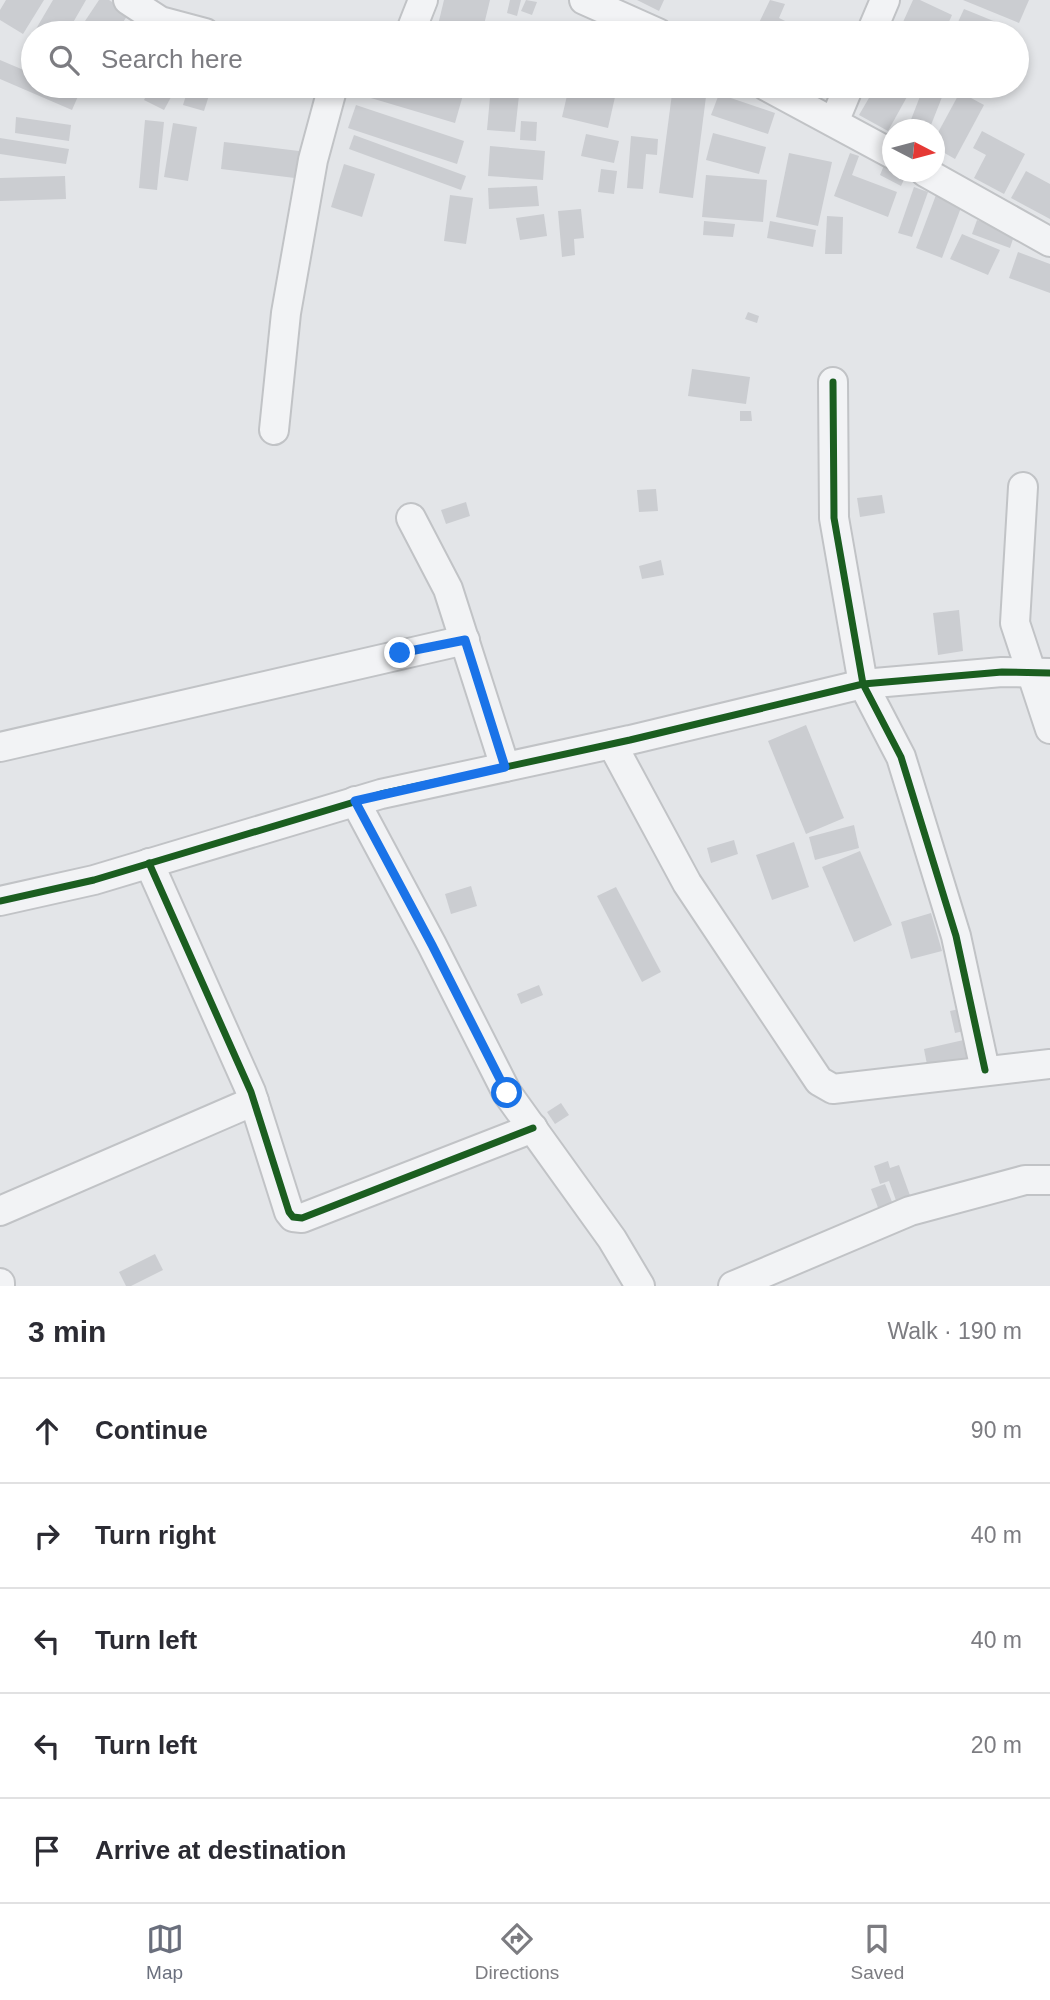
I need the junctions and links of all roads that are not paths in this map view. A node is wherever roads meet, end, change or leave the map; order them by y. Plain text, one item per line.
1 (128, 0) edge
2 (423, 0) edge
3 (584, 0) edge
4 (885, 0) edge
5 (160, 21) edge
6 (415, 21) edge
7 (630, 21) edge
8 (876, 21) edge
9 (330, 98) edge
10 (789, 98) edge
11 (844, 98) edge
12 (834, 122) junction
13 (882, 148) edge
14 (943, 182) edge
15 (1050, 241) edge
16 (833, 382) dead end
17 (274, 430) dead end
18 (1023, 487) dead end
19 (411, 518) dead end
20 (465, 640) junction
21 (1041, 673) edge
22 (863, 684) junction
23 (1050, 729) edge
24 (612, 744) junction
25 (0, 747) edge
26 (505, 767) junction
27 (355, 801) junction
28 (149, 863) junction
29 (0, 901) edge
30 (1050, 1064) edge
31 (985, 1070) junction
32 (254, 1101) junction
33 (533, 1128) junction
34 (1050, 1180) edge
35 (0, 1211) edge
36 (640, 1286) edge
37 (733, 1286) edge

1 - 5 street
2 - 6 street
3 - 7 street
4 - 8 street
9 - 17 street
10 - 12 street
11 - 12 street
12 - 13 street
14 - 15 street
16 - 22 street
18 - 21 street
19 - 20 street
20 - 25 street
20 - 26 street
21 - 22 street
21 - 23 street
22 - 24 street
22 - 31 street
24 - 26 street
24 - 31 street
26 - 27 street
27 - 28 street
27 - 33 street
28 - 29 street
28 - 32 street
30 - 31 street
32 - 33 street
32 - 35 street
33 - 36 street
34 - 37 street

